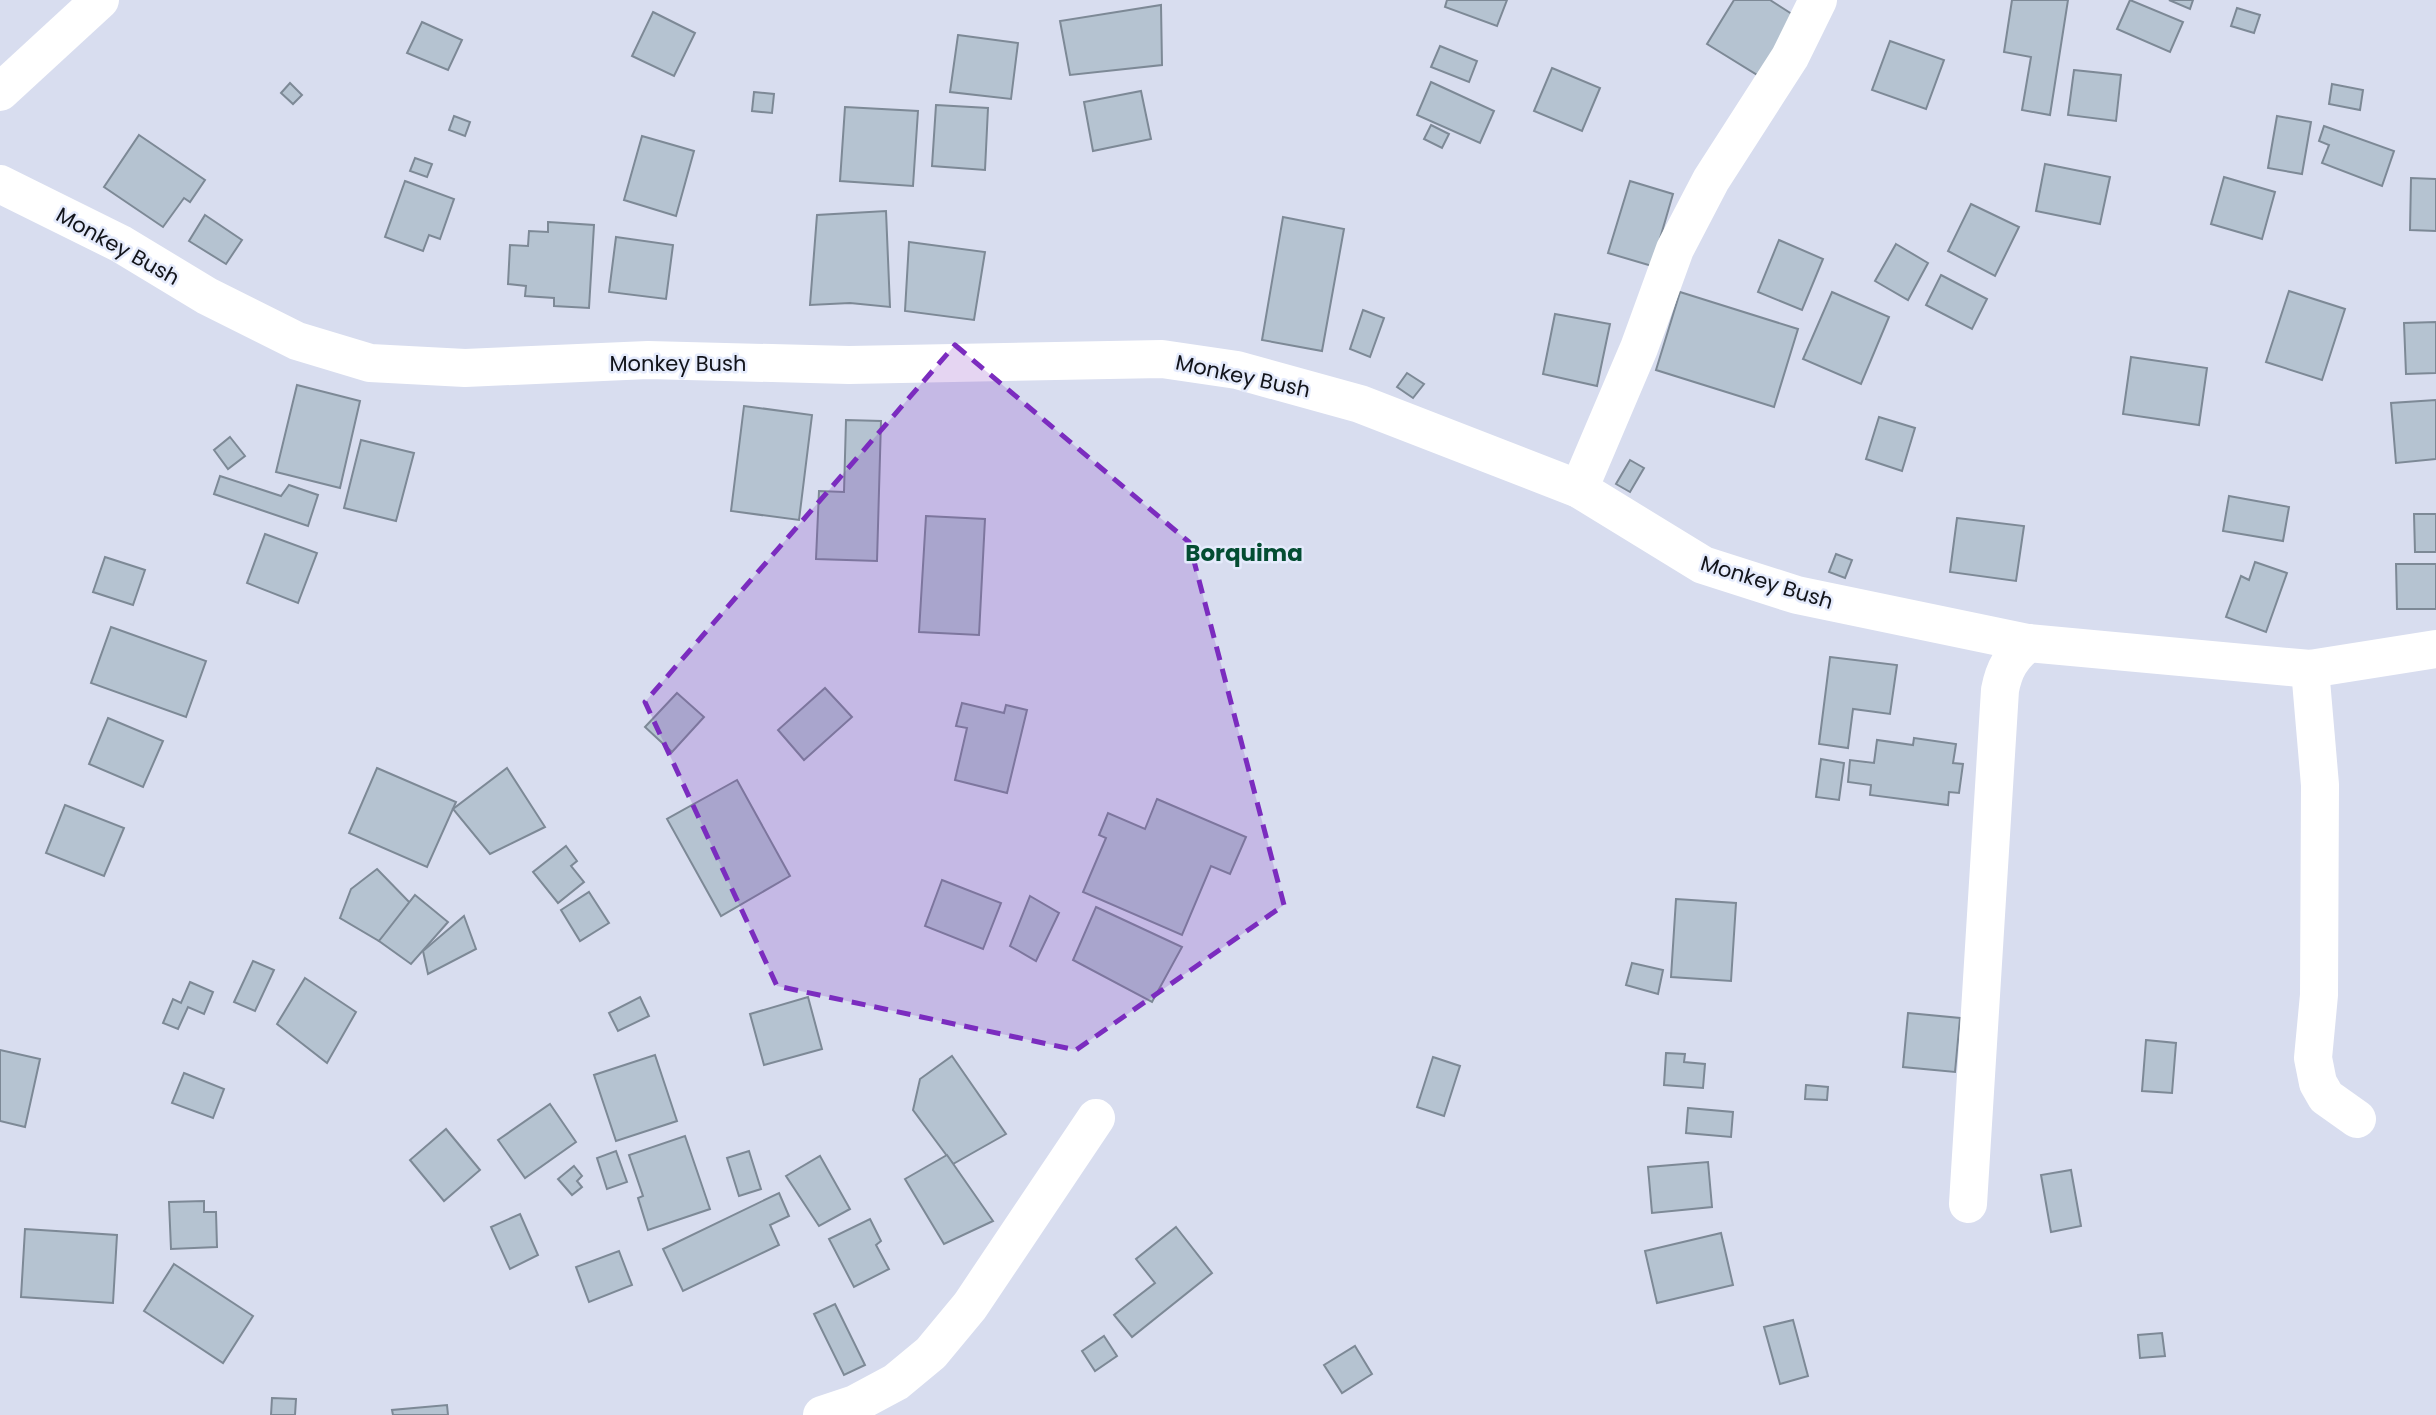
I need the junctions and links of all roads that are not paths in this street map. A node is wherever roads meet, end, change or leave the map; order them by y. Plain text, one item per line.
1 (100, 0) edge
2 (1818, 0) edge
3 (0, 92) edge
4 (0, 184) edge
5 (1579, 489) junction
6 (2028, 643) junction
7 (2436, 649) edge
8 (2310, 669) junction
9 (1096, 1118) dead end
10 (2357, 1119) dead end
11 (1968, 1204) dead end
12 (822, 1415) edge

1 - 3 street
2 - 5 street
4 - 5 street, Monkey Bush
5 - 6 street, Monkey Bush
6 - 8 street, Monkey Bush
6 - 11 street
7 - 8 street, Monkey Bush
8 - 10 street
9 - 12 street

